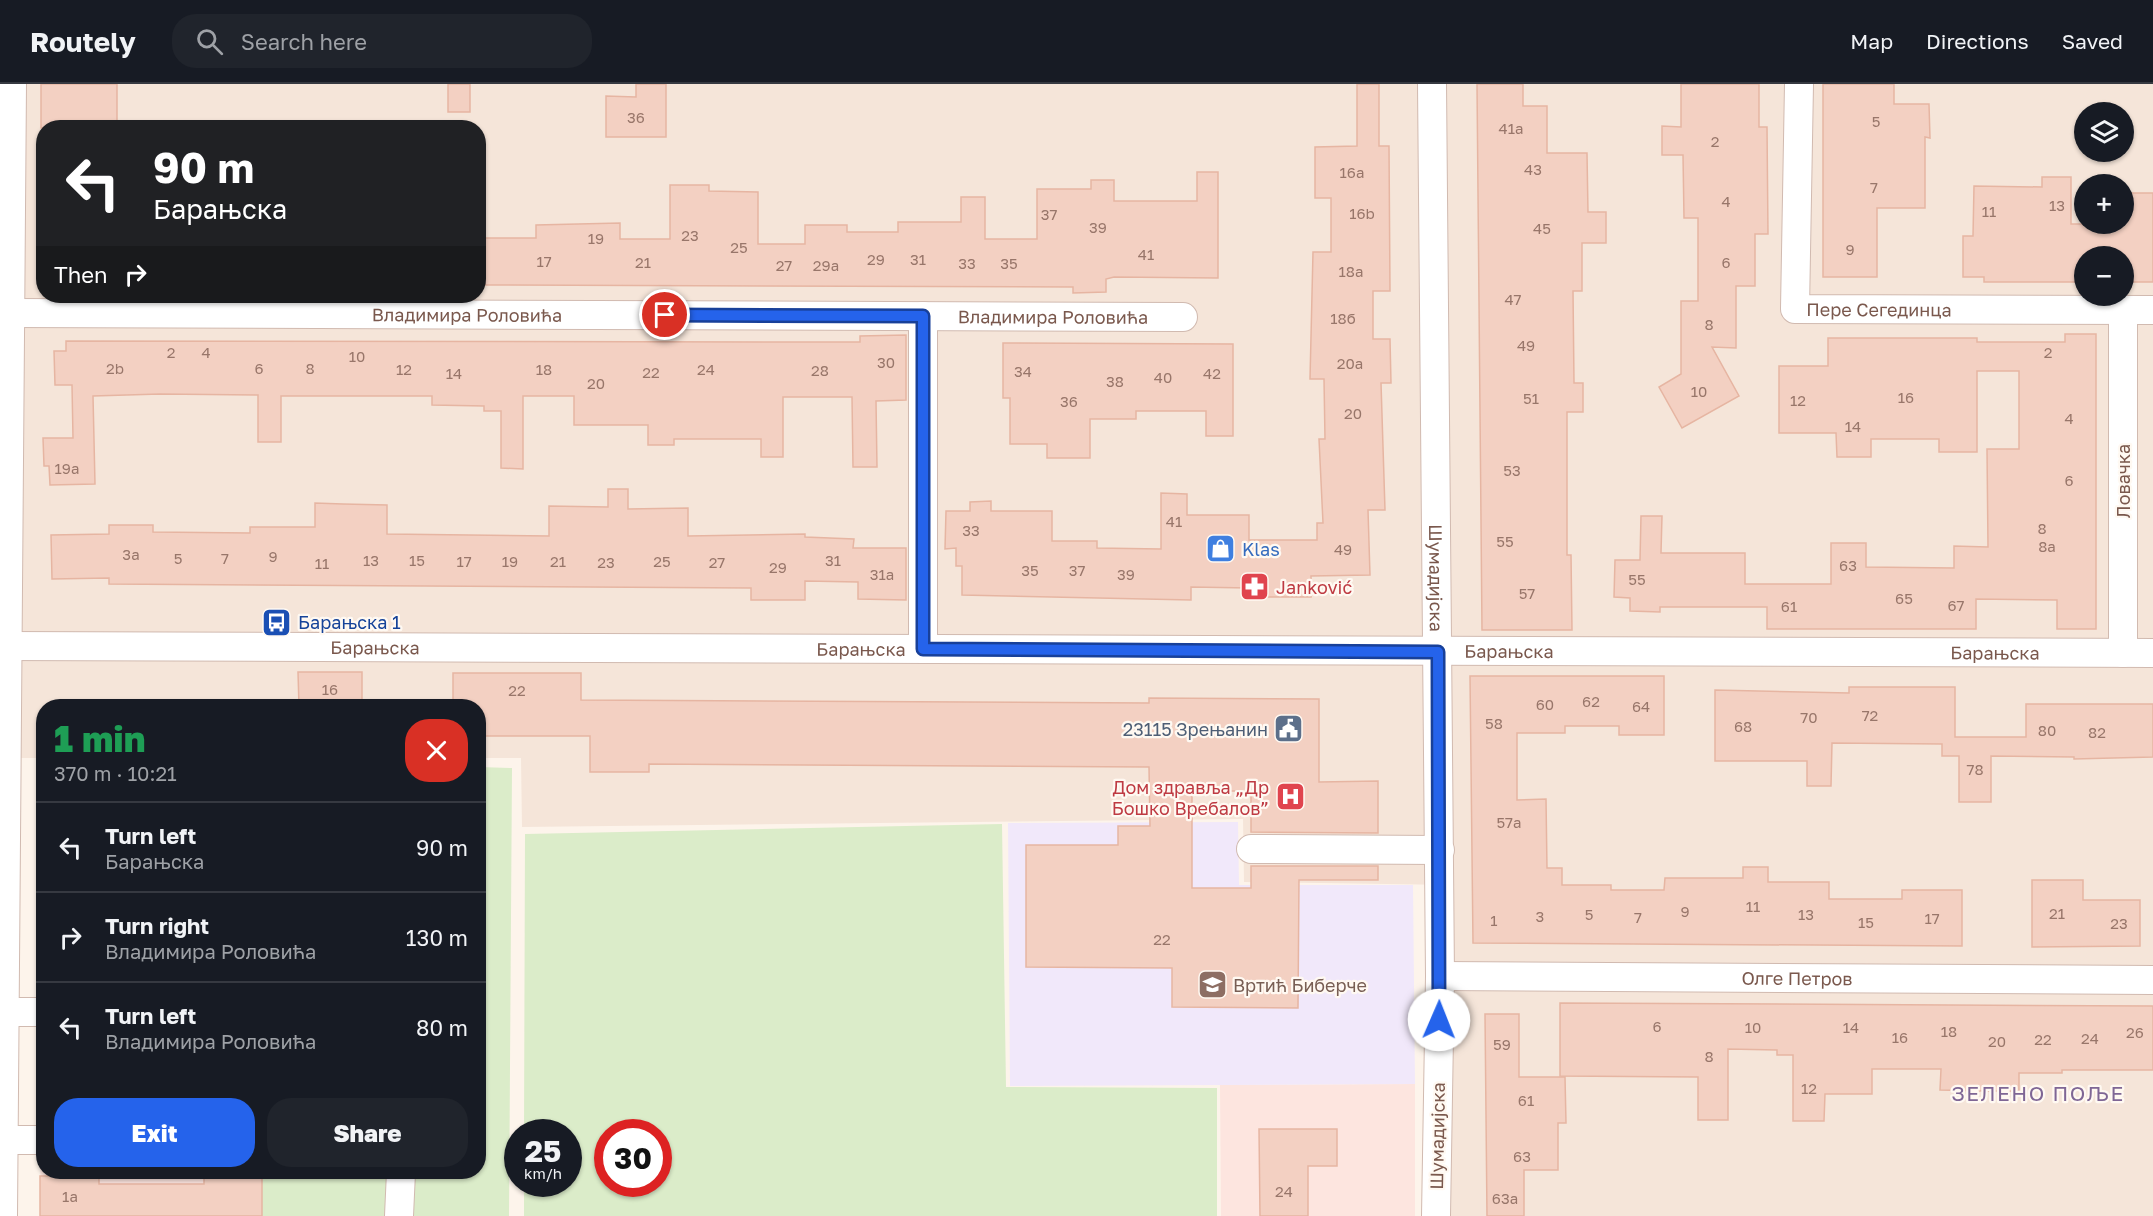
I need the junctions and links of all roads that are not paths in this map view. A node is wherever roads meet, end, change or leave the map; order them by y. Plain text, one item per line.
1 (12, 84) edge
2 (1432, 84) edge
3 (1799, 84) edge
4 (2123, 310) junction
5 (2153, 310) edge
6 (9, 314) junction
7 (923, 316) junction
8 (1183, 317) dead end
9 (4, 646) edge
10 (923, 649) junction
11 (1438, 652) junction
12 (2123, 652) junction
13 (2153, 653) edge
14 (1251, 849) dead end
15 (1440, 850) junction
16 (1440, 976) junction
17 (2153, 980) edge
18 (3, 1002) edge
19 (36, 1010) edge
20 (4, 1140) junction
21 (36, 1140) edge
22 (401, 1179) edge
23 (3, 1216) edge
24 (399, 1216) edge
25 (1436, 1216) edge

1 - 6 street
2 - 11 street, Шумадијска
3 - 4 street, Пере Сегединца
4 - 5 street, Пере Сегединца
4 - 12 street, Ловачка
6 - 7 street, Владимира Роловића
6 - 9 street
7 - 8 street, Владимира Роловића
7 - 10 street
9 - 10 street, Барањска
9 - 18 street
10 - 11 street, Барањска
11 - 12 street, Барањска
11 - 15 street, Шумадијска
12 - 13 street, Барањска
14 - 15 street
15 - 16 street, Шумадијска
16 - 17 street, Олге Петров
16 - 25 street, Шумадијска
18 - 19 street
18 - 20 street
20 - 21 street
20 - 23 street
22 - 24 street

